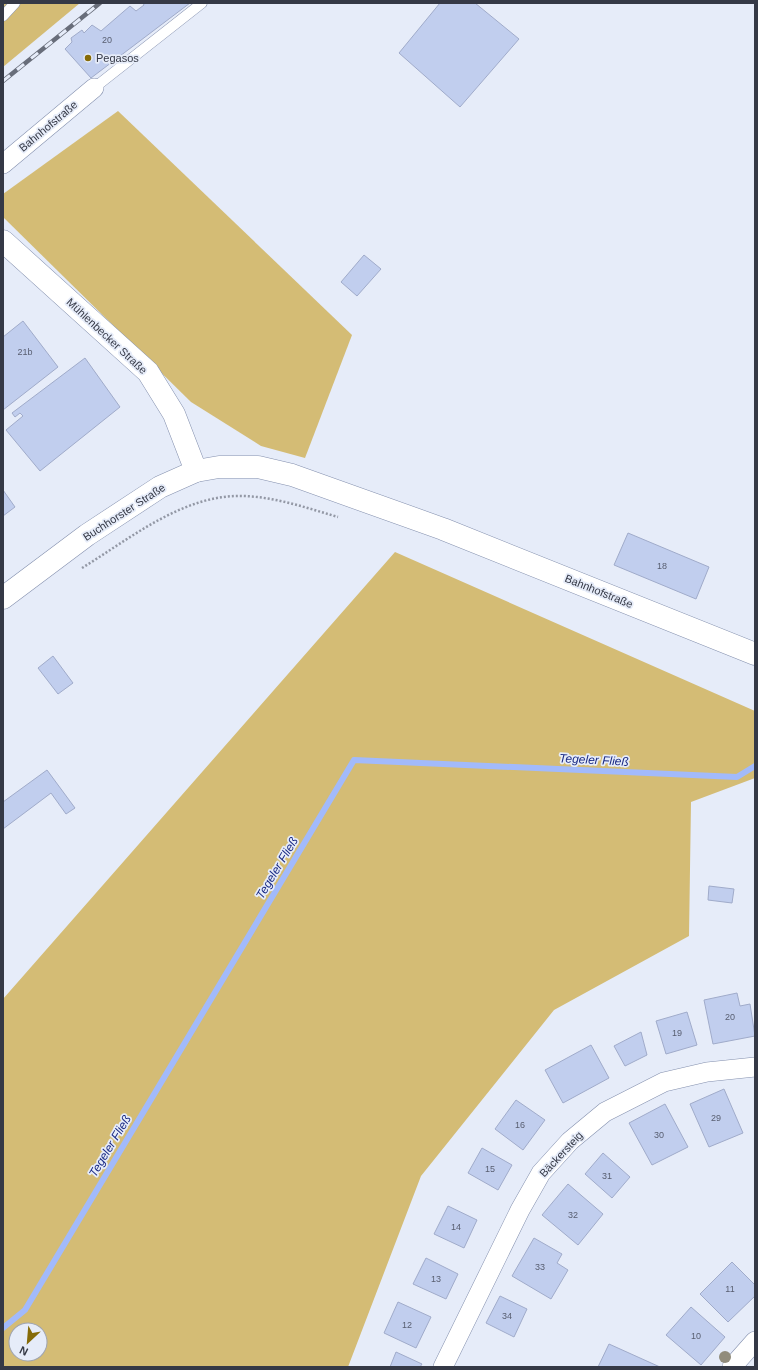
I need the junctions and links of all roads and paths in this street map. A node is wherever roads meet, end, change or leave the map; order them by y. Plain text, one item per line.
1 (15, 3) edge
2 (202, 3) edge
3 (3, 16) edge
4 (94, 88) joint
5 (3, 164) edge
6 (3, 241) edge
7 (196, 471) junction
8 (346, 519) dead end
9 (443, 529) joint
10 (78, 571) dead end
11 (3, 598) edge
12 (755, 654) edge
13 (755, 1067) edge
14 (755, 1341) edge
15 (443, 1367) edge
16 (732, 1367) edge

1 - 3 lane
2 - 4 lane
4 - 5 street, Bahnhofstraße
6 - 7 main road, Mühlenbecker Straße
7 - 9 main road, Buchhorster Straße
7 - 11 main road, Buchhorster Straße
8 - 10 path
9 - 12 main road, Bahnhofstraße
13 - 15 street, Bäckersteig
14 - 16 street

